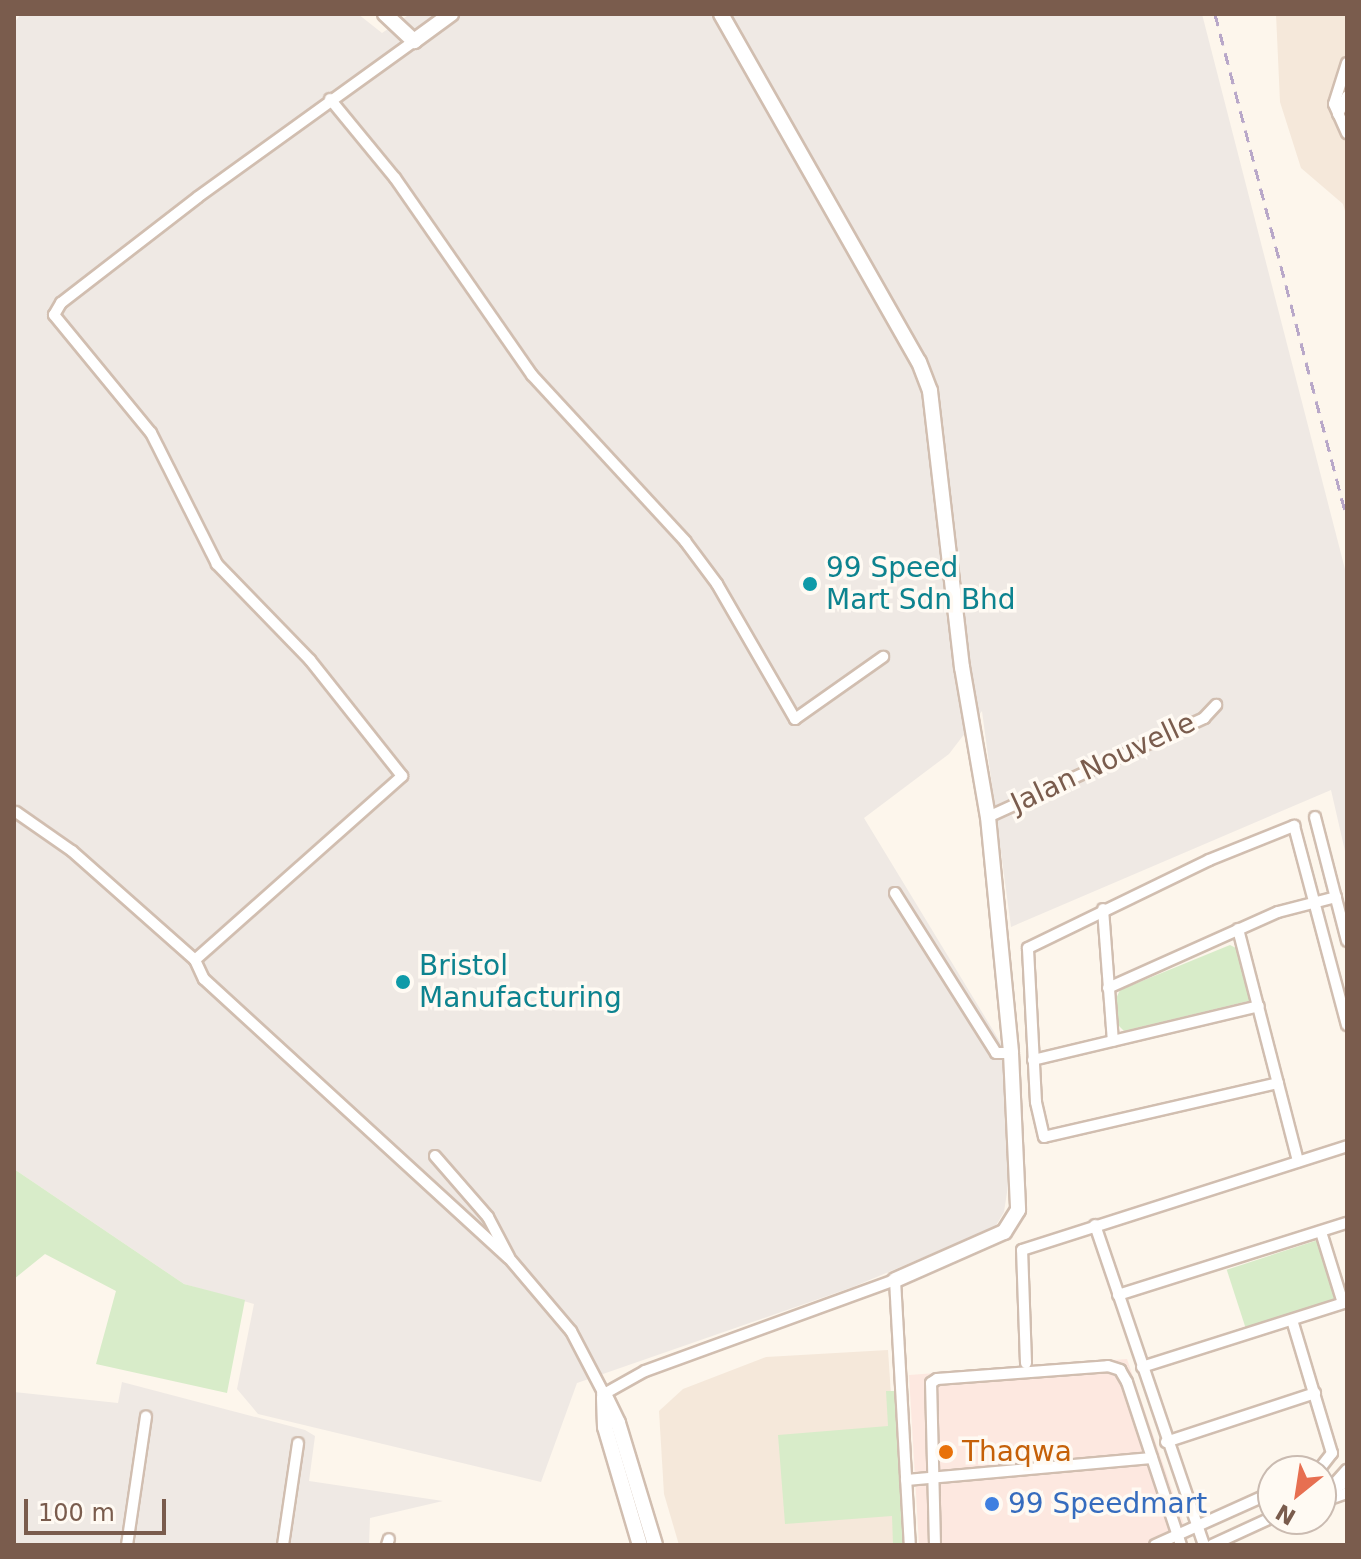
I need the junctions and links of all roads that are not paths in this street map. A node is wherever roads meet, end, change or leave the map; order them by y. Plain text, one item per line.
1 (385, 14) edge
2 (451, 14) edge
3 (721, 14) edge
4 (414, 41) junction
5 (1347, 63) edge
6 (1344, 76) edge
7 (1347, 96) edge
8 (330, 99) junction
9 (1338, 114) junction
10 (1347, 133) edge
11 (883, 657) dead end
12 (1216, 705) dead end
13 (16, 812) dead end
14 (988, 817) junction
15 (1315, 817) dead end
16 (895, 893) dead end
17 (1336, 897) junction
18 (1314, 898) junction
19 (1103, 909) junction
20 (1238, 929) junction
21 (1347, 941) edge
22 (195, 960) junction
23 (1108, 988) junction
24 (1259, 1006) junction
25 (1347, 1025) edge
26 (1113, 1041) junction
27 (1011, 1053) junction
28 (1033, 1060) junction
29 (1278, 1083) junction
30 (1347, 1146) edge
31 (435, 1156) dead end
32 (1298, 1161) junction
33 (1347, 1223) edge
34 (1095, 1225) junction
35 (1321, 1232) junction
36 (509, 1258) junction
37 (895, 1280) junction
38 (1118, 1295) junction
39 (1345, 1302) edge
40 (1292, 1320) junction
41 (1026, 1363) dead end
42 (1142, 1367) junction
43 (1315, 1393) junction
44 (604, 1394) junction
45 (146, 1416) dead end
46 (1166, 1442) junction
47 (298, 1443) dead end
48 (1330, 1455) edge
49 (1152, 1458) junction
50 (932, 1477) junction
51 (906, 1480) junction
52 (1257, 1499) edge
53 (1257, 1524) edge
54 (1194, 1528) junction
55 (1180, 1541) edge
56 (127, 1545) edge
57 (283, 1545) edge
58 (640, 1545) edge
59 (655, 1545) edge
60 (910, 1545) edge
61 (935, 1545) edge
62 (1155, 1545) edge
63 (1204, 1545) edge
64 (1212, 1545) edge

1 - 4 street
2 - 4 street
3 - 14 street
4 - 8 street
5 - 6 street
6 - 9 street
7 - 9 street
8 - 11 street
8 - 22 street
9 - 10 street
12 - 14 street, Jalan Nouvelle
13 - 22 street
14 - 27 street
15 - 17 street
16 - 27 street
17 - 18 street
17 - 21 street
18 - 19 street
18 - 20 street
18 - 25 street
19 - 23 street
19 - 28 street
20 - 23 street
20 - 24 street
22 - 36 street
23 - 26 street
24 - 26 street
24 - 29 street
26 - 28 street
27 - 37 street
28 - 29 street
29 - 32 street
30 - 32 street
31 - 36 street
32 - 34 street
33 - 35 street
34 - 38 street
34 - 41 street
35 - 38 street
35 - 39 street
36 - 44 street
37 - 44 street
37 - 51 street
38 - 42 street
39 - 40 street
40 - 42 street
40 - 43 street
42 - 46 street
43 - 46 street
43 - 48 street
44 - 58 street
44 - 59 street
45 - 56 street
46 - 54 street
47 - 57 street
49 - 50 street
49 - 50 street
49 - 55 street
50 - 51 street
50 - 61 street
51 - 60 street
52 - 54 street
53 - 64 street
54 - 55 street
54 - 63 street
55 - 62 street

